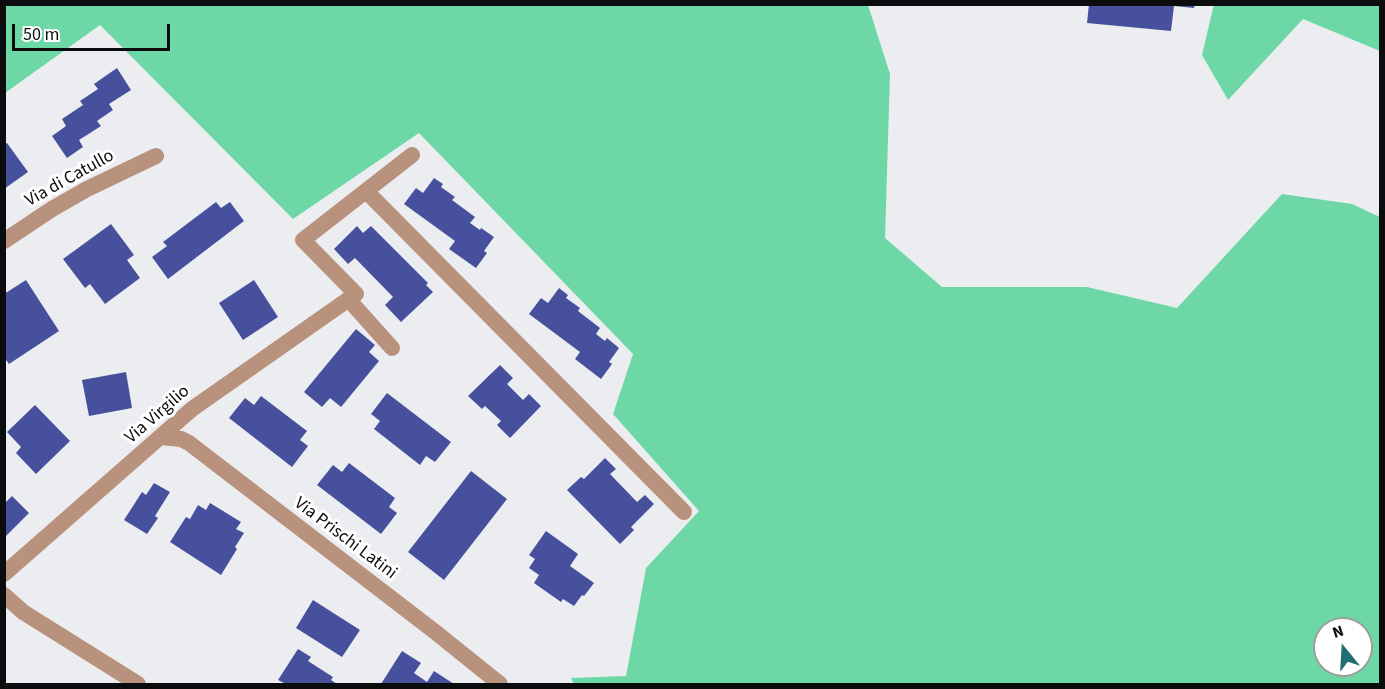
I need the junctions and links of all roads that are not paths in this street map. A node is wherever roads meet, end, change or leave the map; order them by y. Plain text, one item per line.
1 (412, 155) dead end
2 (156, 156) dead end
3 (366, 191) junction
4 (4, 241) edge
5 (349, 300) junction
6 (392, 348) dead end
7 (161, 437) junction
8 (684, 512) dead end
9 (4, 574) edge
10 (4, 595) edge
11 (138, 684) edge
12 (500, 684) edge

1 - 3 street
2 - 4 street, Via di Catullo
3 - 5 street
3 - 8 street
5 - 6 street
5 - 7 street, Via Virgilio
7 - 9 street, Via Virgilio
7 - 12 street, Via Prischi Latini
10 - 11 street

